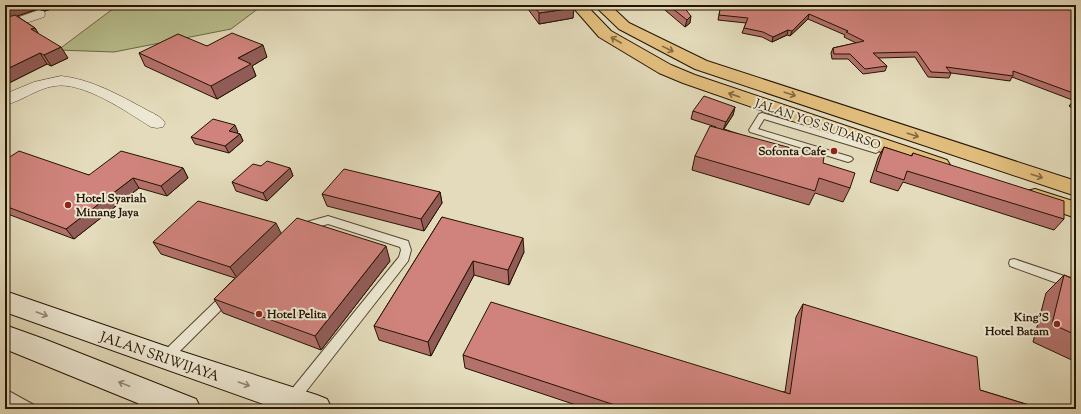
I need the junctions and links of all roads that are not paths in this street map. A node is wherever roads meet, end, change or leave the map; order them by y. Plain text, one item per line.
1 (578, 5) edge
2 (601, 5) edge
3 (39, 14) dead end
4 (5, 26) edge
5 (5, 100) edge
6 (157, 123) dead end
7 (891, 149) junction
8 (848, 159) dead end
9 (958, 171) edge
10 (1076, 189) edge
11 (1017, 190) edge
12 (1076, 210) edge
13 (291, 235) edge
14 (1014, 263) dead end
15 (1076, 285) edge
16 (236, 288) edge
17 (5, 300) edge
18 (5, 337) edge
19 (165, 358) junction
20 (5, 394) edge
21 (291, 400) junction
22 (147, 402) edge
23 (29, 409) edge
24 (186, 409) edge
25 (317, 409) edge

7 -> 1 main road, JALAN YOS SUDARSO
2 -> 10 main road, JALAN YOS SUDARSO
3 - 4 street
5 - 6 street
7 - 8 lane
7 - 9 main road, JALAN YOS SUDARSO
11 - 12 main road
13 - 21 lane
14 - 15 lane
16 - 19 lane
17 -> 19 main road, JALAN SRIWIJAYA
22 -> 18 main road
19 -> 21 main road, JALAN SRIWIJAYA
20 - 23 lane
21 - 25 main road, JALAN SRIWIJAYA
22 - 24 main road

